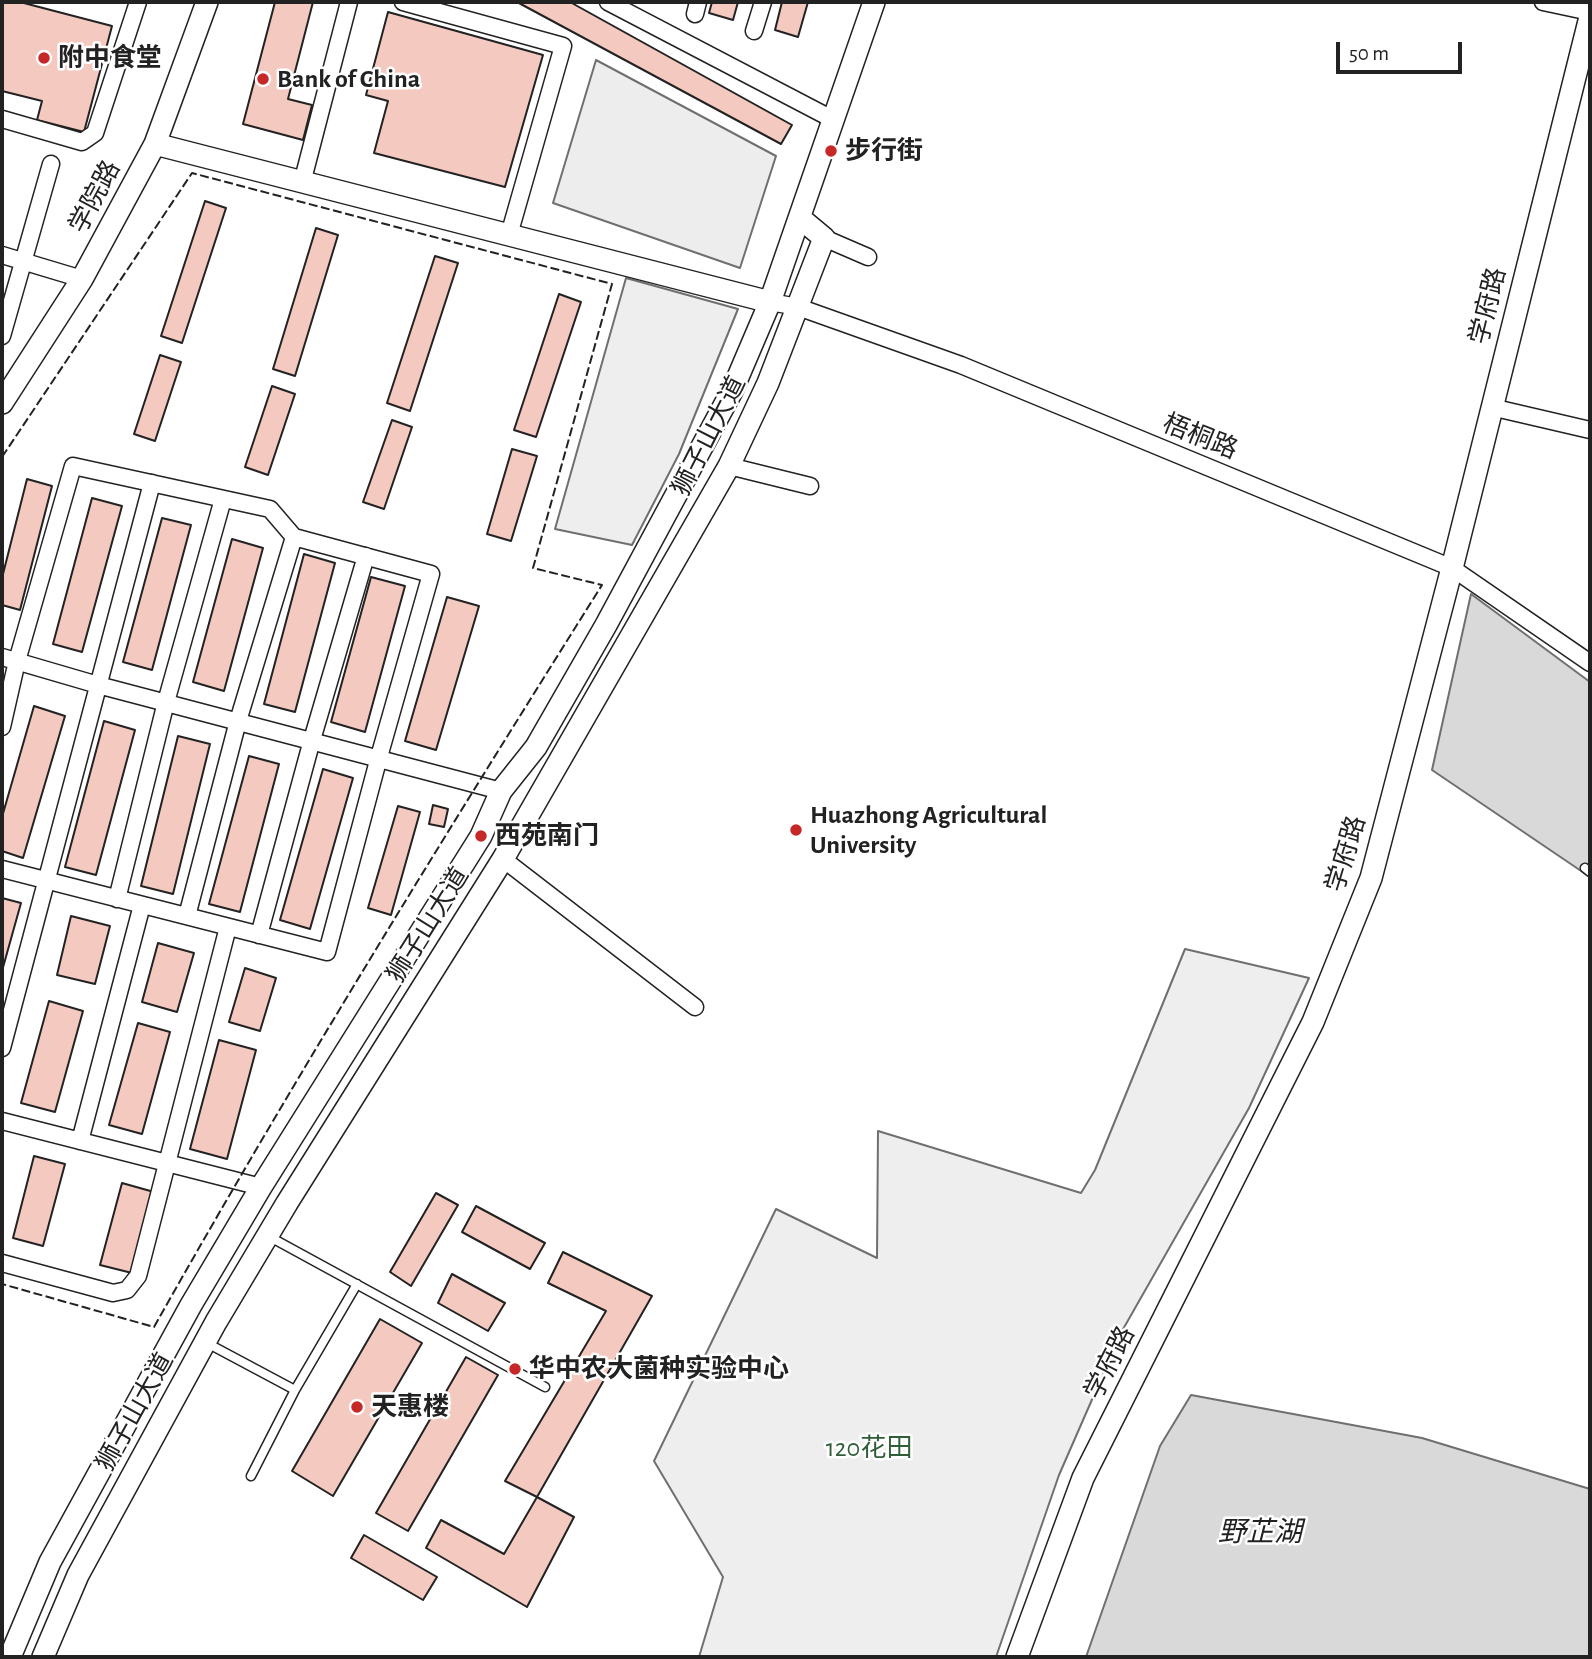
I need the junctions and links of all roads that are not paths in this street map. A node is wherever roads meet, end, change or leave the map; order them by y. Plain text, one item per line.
1 (138, 2) edge
2 (207, 2) edge
3 (349, 2) edge
4 (403, 2) edge
5 (608, 2) edge
6 (763, 2) edge
7 (874, 2) edge
8 (1543, 2) edge
9 (433, 5) edge
10 (1590, 15) edge
11 (754, 31) dead end
12 (2, 119) edge
13 (834, 120) junction
14 (155, 144) junction
15 (51, 164) dead end
16 (302, 183) junction
17 (800, 218) junction
18 (509, 235) junction
19 (824, 237) junction
20 (2, 255) edge
21 (868, 257) dead end
22 (24, 262) junction
23 (82, 279) junction
24 (770, 302) junction
25 (798, 307) junction
26 (2, 336) edge
27 (2, 403) edge
28 (1491, 407) junction
29 (1590, 430) edge
30 (729, 466) junction
31 (152, 483) junction
32 (810, 486) dead end
33 (223, 499) junction
34 (294, 537) junction
35 (366, 556) junction
36 (1452, 568) junction
37 (10, 659) edge
38 (1590, 663) edge
39 (97, 685) junction
40 (166, 702) junction
41 (238, 721) junction
42 (2, 727) edge
43 (312, 740) junction
44 (379, 757) junction
45 (501, 791) junction
46 (503, 859) junction
47 (2, 869) edge
48 (47, 881) junction
49 (117, 899) junction
50 (142, 905) junction
51 (187, 916) junction
52 (228, 927) junction
53 (260, 935) junction
54 (695, 1007) dead end
55 (2, 1048) edge
56 (2, 1121) edge
57 (80, 1141) junction
58 (167, 1164) junction
59 (261, 1187) junction
60 (267, 1236) junction
61 (2, 1263) edge
62 (357, 1284) junction
63 (205, 1342) junction
64 (545, 1387) dead end
65 (295, 1390) junction
66 (251, 1476) dead end
67 (10, 1657) edge
68 (43, 1657) edge
69 (1017, 1657) edge

1 - 12 street
2 - 14 street, 学院路
3 - 16 street
4 - 9 street
5 - 13 street
6 - 11 street
7 - 13 street, 狮子山大道
8 - 10 street
9 - 18 street
10 - 28 street, 学府路
13 - 17 street, 狮子山大道
14 - 16 street
14 - 23 street, 学院路
15 - 22 street
16 - 18 street
17 - 19 street
17 - 24 street, 狮子山大道
18 - 24 street
19 - 21 street
19 - 25 street, 狮子山大道
20 - 22 street
22 - 23 street
22 - 26 street
23 - 27 street, 学院路
24 - 25 street, 梧桐路
24 - 45 street, 狮子山大道
25 - 30 street, 狮子山大道
25 - 36 street, 梧桐路
28 - 29 street
28 - 36 street, 学府路
30 - 32 street
30 - 46 street, 狮子山大道
31 - 33 street
31 - 37 street
31 - 39 street
33 - 34 street
33 - 40 street
34 - 35 street
34 - 41 street
35 - 43 street
35 - 44 street
36 - 38 street, 梧桐路
36 - 69 street, 学府路
37 - 39 street
37 - 42 street
39 - 40 street
39 - 48 street
40 - 41 street
40 - 49 street
41 - 43 street
41 - 51 street
43 - 44 street
43 - 53 street
44 - 45 street
44 - 53 street
45 - 59 street, 狮子山大道
46 - 54 street
46 - 60 street, 狮子山大道
47 - 48 street
48 - 49 street
48 - 55 street
49 - 50 street
50 - 51 street
50 - 57 street
51 - 52 street
52 - 53 street
52 - 58 street
56 - 57 street
57 - 58 street
58 - 59 street
58 - 61 street
59 - 67 street, 狮子山大道
60 - 62 lane
60 - 63 street, 狮子山大道
62 - 64 lane
62 - 65 lane
63 - 65 lane
63 - 68 street, 狮子山大道
65 - 66 lane

